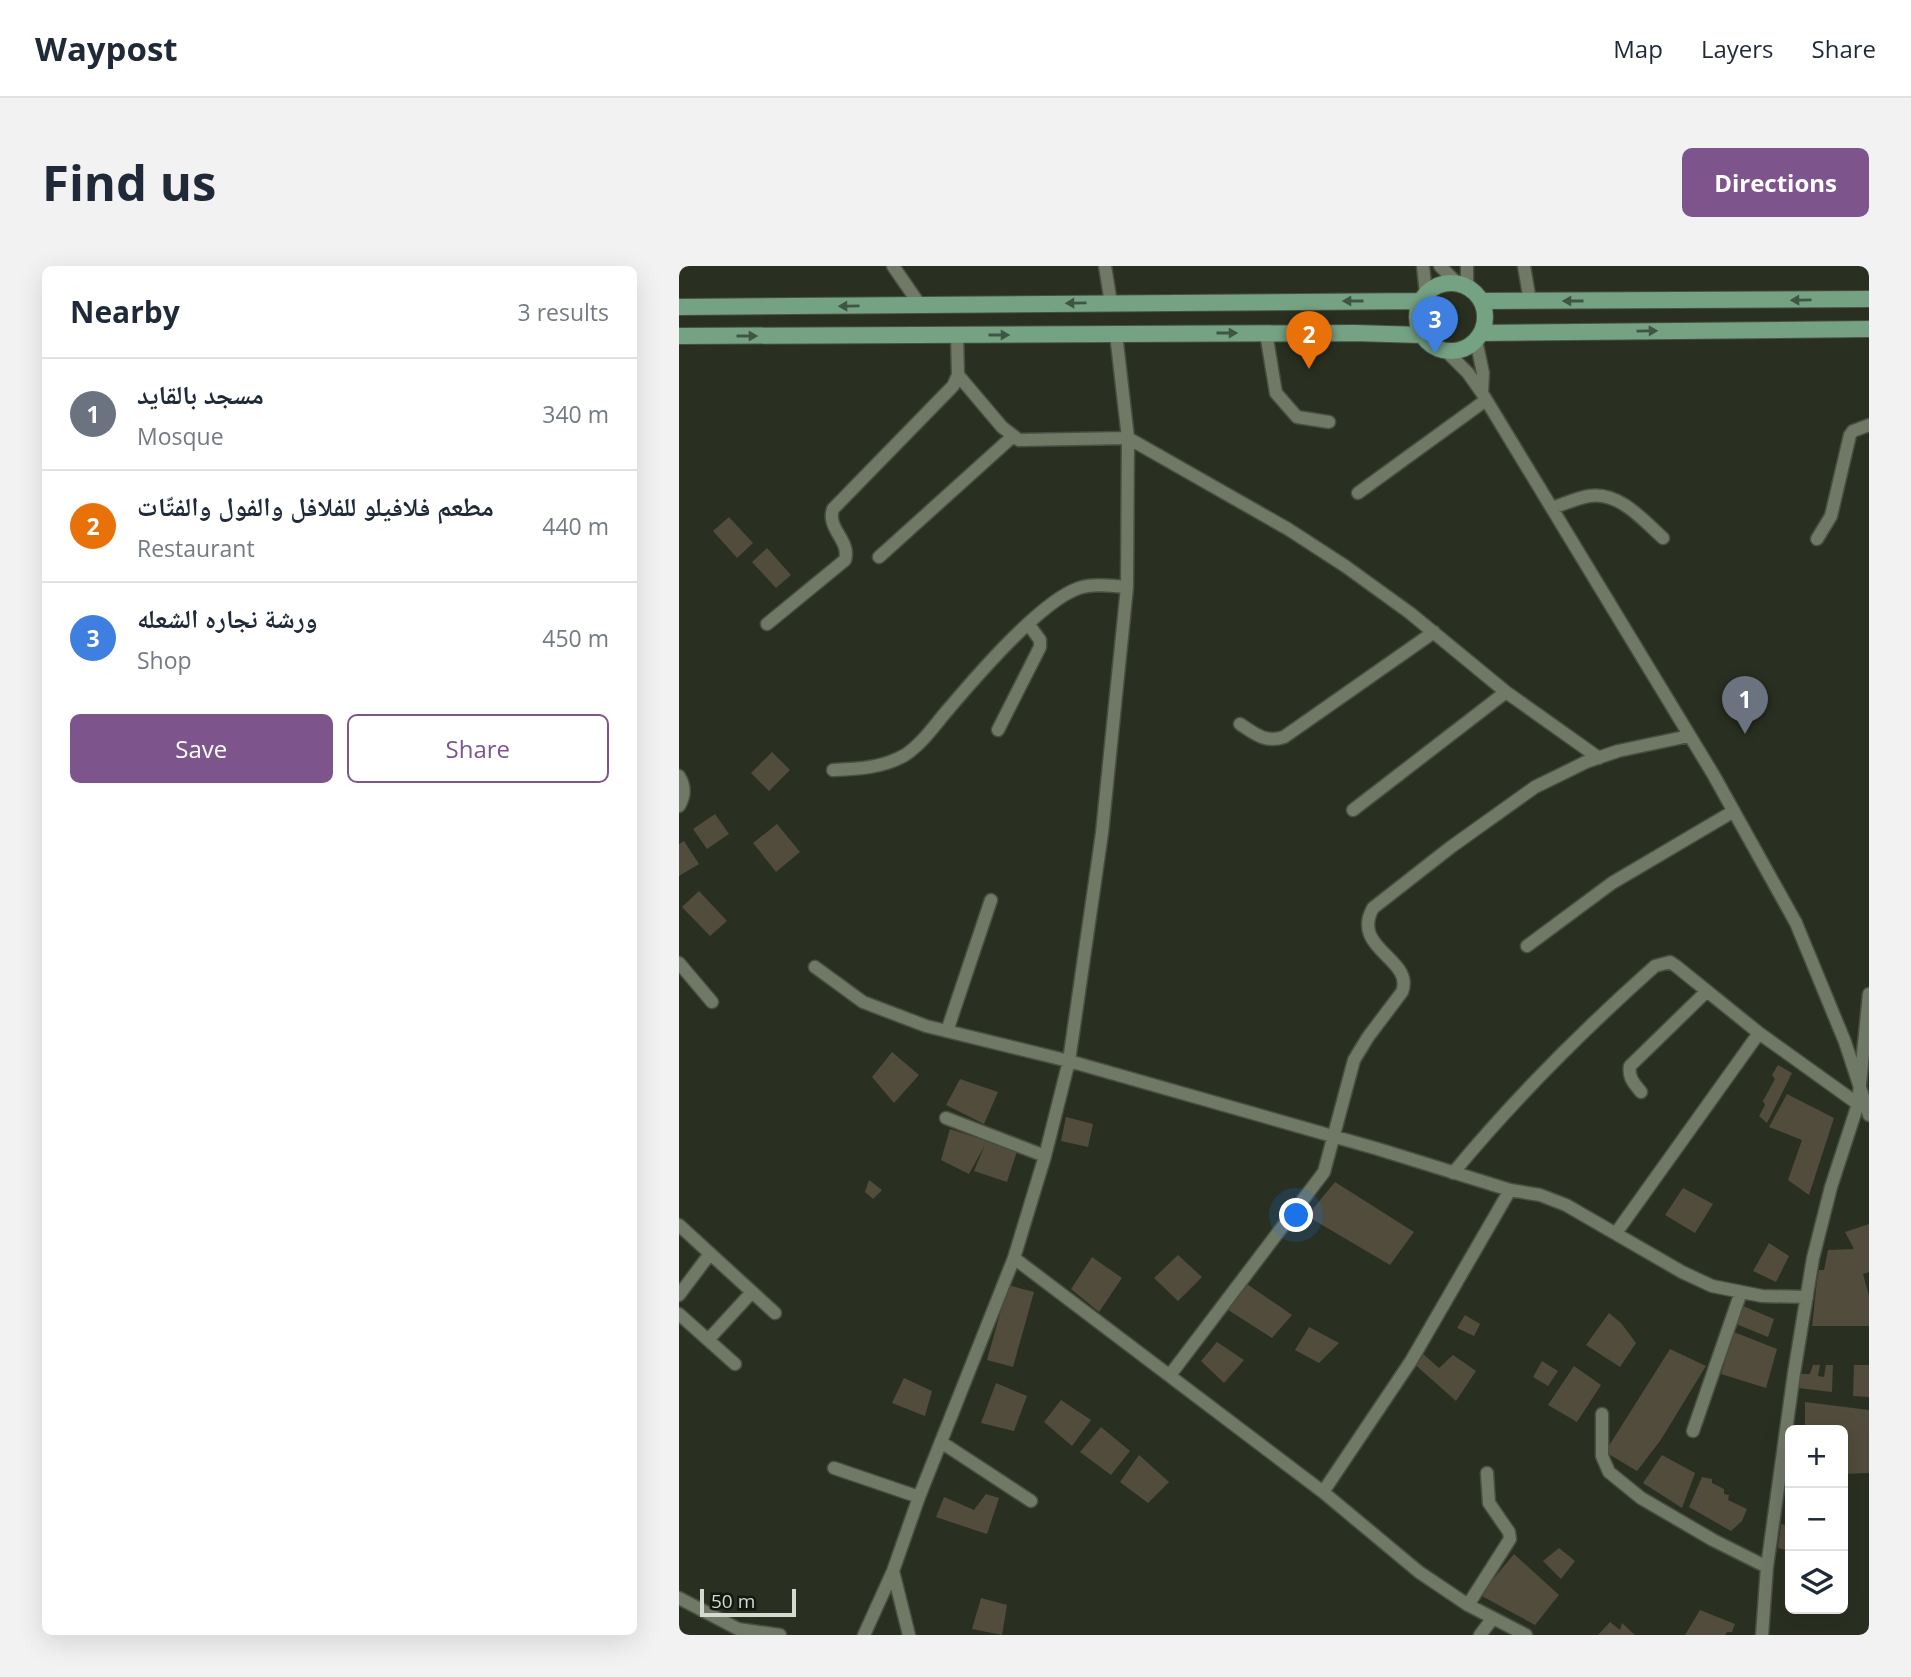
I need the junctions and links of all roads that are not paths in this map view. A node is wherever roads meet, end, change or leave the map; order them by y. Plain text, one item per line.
1 (893, 266) edge
2 (1105, 266) edge
3 (1423, 266) edge
4 (1440, 266) edge
5 (1467, 266) edge
6 (1524, 266) edge
7 (1463, 286) junction
8 (1424, 297) junction
9 (1869, 299) edge
10 (1481, 301) junction
11 (1530, 301) junction
12 (1111, 303) junction
13 (920, 305) junction
14 (679, 307) edge
15 (1869, 329) edge
16 (1266, 333) junction
17 (1116, 334) junction
18 (957, 335) junction
19 (1421, 335) junction
20 (1478, 336) junction
21 (679, 337) edge
22 (1446, 351) junction
23 (958, 375) junction
24 (1484, 397) junction
25 (1329, 422) dead end
26 (1869, 425) edge
27 (1012, 437) junction
28 (1128, 439) junction
29 (1358, 493) dead end
30 (1552, 508) junction
31 (1663, 538) dead end
32 (1817, 539) dead end
33 (879, 557) dead end
34 (1127, 587) junction
35 (767, 624) dead end
36 (1029, 625) junction
37 (1434, 632) junction
38 (1506, 692) junction
39 (1240, 724) dead end
40 (997, 730) dead end
41 (1689, 736) junction
42 (1599, 758) junction
43 (832, 770) dead end
44 (679, 776) edge
45 (679, 807) edge
46 (1353, 810) dead end
47 (1734, 811) junction
48 (991, 900) dead end
49 (1527, 946) dead end
50 (679, 963) edge
51 (815, 968) dead end
52 (1707, 991) junction
53 (1869, 994) edge
54 (712, 1002) dead end
55 (947, 1031) junction
56 (1759, 1033) junction
57 (1069, 1061) junction
58 (1641, 1092) dead end
59 (1859, 1098) junction
60 (1869, 1115) edge
61 (946, 1118) dead end
62 (1333, 1137) junction
63 (1045, 1156) junction
64 (1453, 1173) junction
65 (1510, 1190) junction
66 (679, 1225) edge
67 (1616, 1233) junction
68 (709, 1255) junction
69 (1014, 1258) junction
70 (752, 1292) junction
71 (1741, 1292) junction
72 (679, 1295) edge
73 (1807, 1297) junction
74 (775, 1312) dead end
75 (679, 1314) edge
76 (708, 1340) junction
77 (735, 1364) dead end
78 (1170, 1375) junction
79 (1602, 1414) dead end
80 (1693, 1431) dead end
81 (941, 1442) junction
82 (834, 1468) dead end
83 (1487, 1474) dead end
84 (1322, 1492) junction
85 (919, 1497) junction
86 (1031, 1502) dead end
87 (1767, 1567) junction
88 (893, 1571) junction
89 (679, 1598) edge
90 (1468, 1605) junction
91 (1493, 1618) junction
92 (780, 1635) edge
93 (864, 1635) edge
94 (909, 1635) edge
95 (1480, 1635) edge
96 (1526, 1635) edge
97 (1762, 1635) edge

1 - 13 street
2 - 12 street
3 - 8 street
4 - 7 street
5 - 7 street
6 - 11 street
7 - 8 main road
7 - 10 main road
8 -> 12 main road
8 - 19 main road
9 -> 11 main road
10 - 11 main road
10 - 20 main road
12 -> 13 main road
13 -> 14 main road
20 -> 15 main road
17 -> 16 main road
16 - 19 main road
16 - 25 street
18 -> 17 main road
17 - 28 street
21 -> 18 main road
18 - 23 street
19 - 22 main road
20 - 22 main road
20 - 24 street
22 - 24 street
23 - 27 street
23 - 35 street
24 - 29 street
24 - 30 street
26 - 32 street
27 - 28 street
27 - 33 street
28 - 34 street
28 - 37 street
30 - 31 street
30 - 41 street
34 - 36 street
34 - 57 street
36 - 40 street
36 - 43 street
37 - 38 street
37 - 39 street
38 - 42 street
38 - 46 street
41 - 42 street
41 - 47 street
42 - 62 street
44 - 45 street
47 - 49 street
47 - 59 street
48 - 55 street
50 - 54 street
51 - 55 street
52 - 56 street
52 - 58 street
52 - 64 street
53 - 59 street
55 - 57 street
56 - 59 street
56 - 67 street
57 - 62 street
57 - 63 street
59 - 60 street
59 - 73 street
61 - 63 street
62 - 64 street
62 - 78 street
63 - 69 street
64 - 65 street
65 - 67 street
65 - 84 street
66 - 68 street
67 - 71 street
68 - 70 street
68 - 72 street
69 - 78 street
69 - 81 street
70 - 74 street
70 - 76 street
71 - 73 street
71 - 80 street
73 - 87 street
75 - 76 street
76 - 77 street
78 - 84 street
79 - 87 street
81 - 85 street
81 - 86 street
82 - 85 street
83 - 90 street
84 - 90 street
85 - 88 street
87 - 97 street
88 - 93 street
88 - 94 street
89 - 92 street
90 - 91 street
91 - 95 street
91 - 96 street

